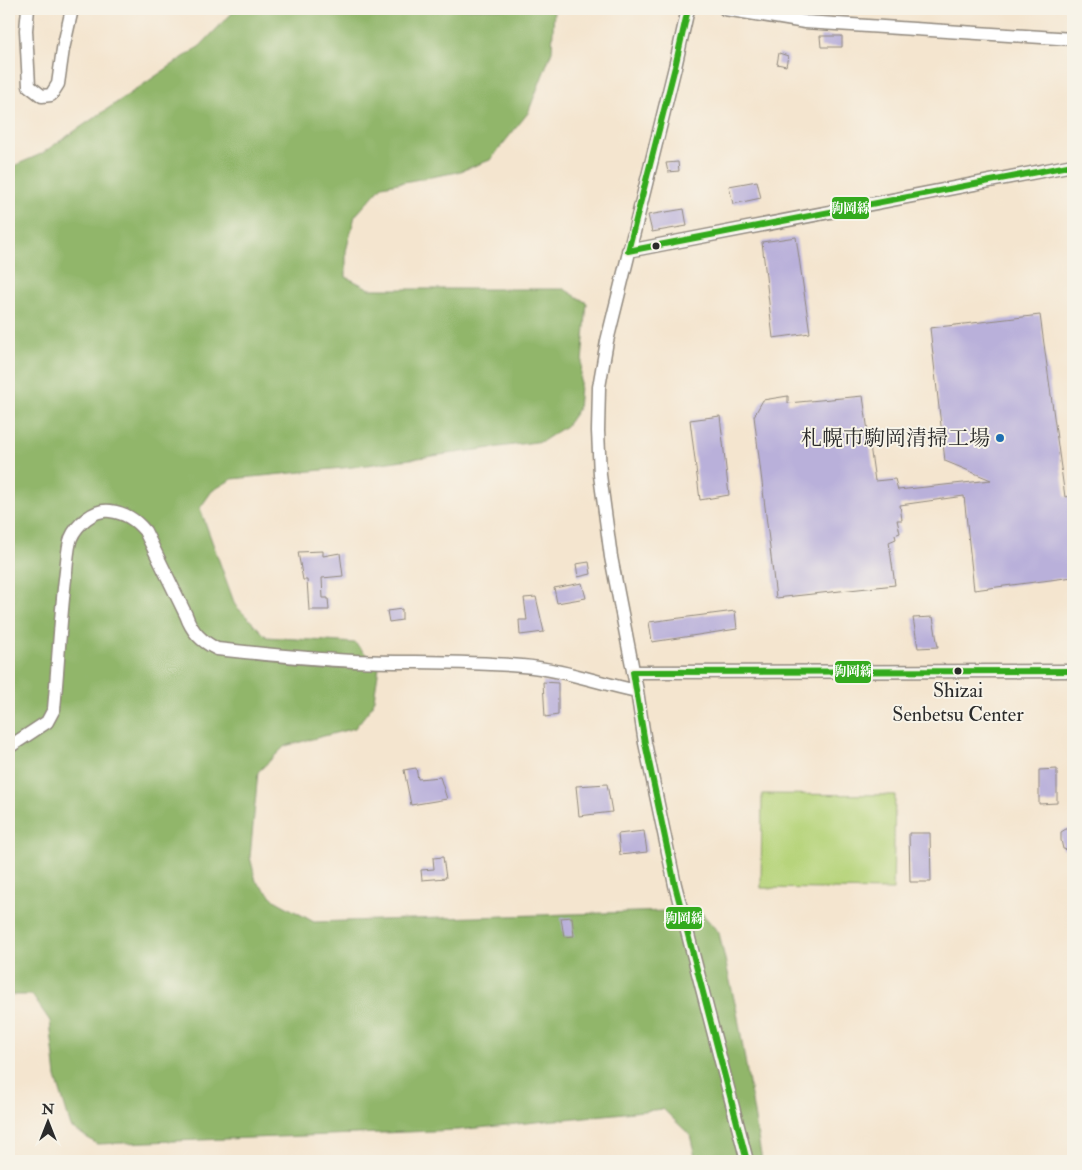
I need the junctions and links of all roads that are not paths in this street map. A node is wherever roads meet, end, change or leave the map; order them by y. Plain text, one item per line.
1 (28, 9) edge
2 (72, 9) edge
3 (688, 9) edge
4 (725, 9) edge
5 (1073, 39) edge
6 (1073, 165) edge
7 (628, 251) junction
8 (633, 672) junction
9 (1073, 672) edge
10 (637, 691) junction
11 (9, 747) edge
12 (747, 1161) edge

1 - 2 street
3 - 7 street
4 - 5 street
6 - 7 street
7 - 8 street
8 - 9 street
8 - 10 street
10 - 11 street
10 - 12 street

